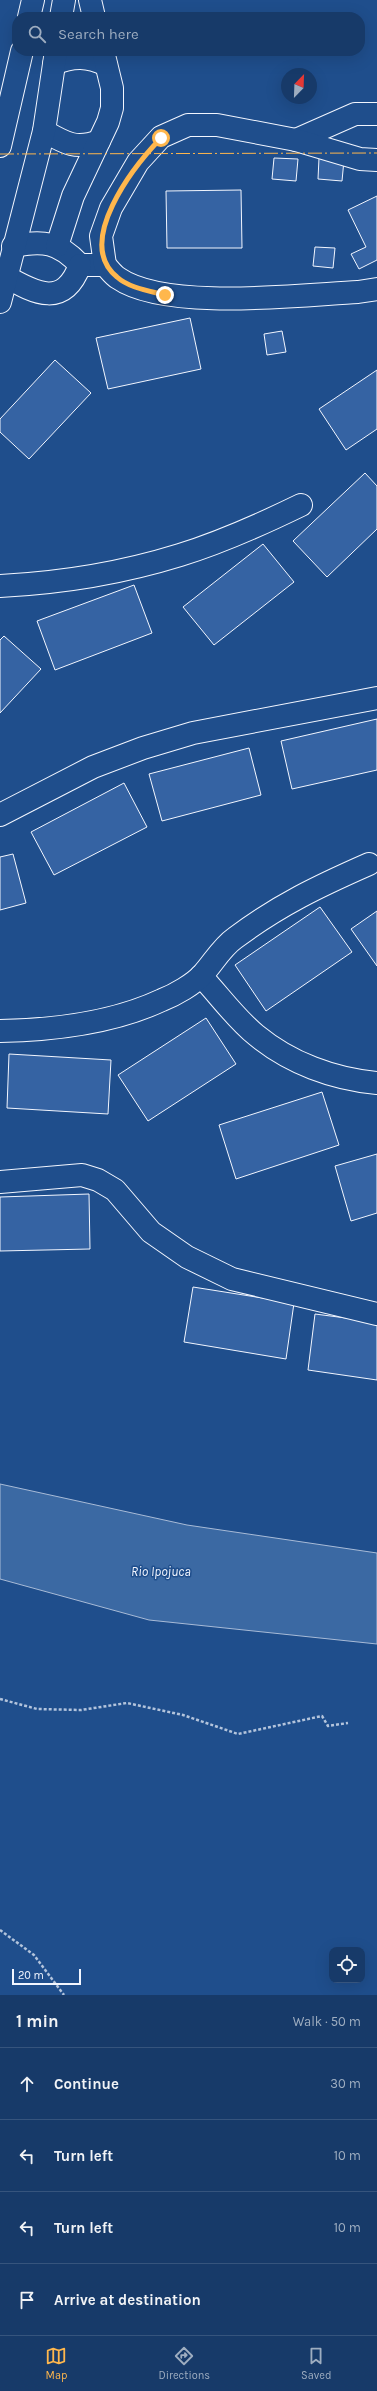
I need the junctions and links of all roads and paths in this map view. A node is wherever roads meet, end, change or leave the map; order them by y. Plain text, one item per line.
1 (33, 0) edge
2 (64, 0) edge
3 (90, 0) edge
4 (30, 12) edge
5 (62, 12) edge
6 (93, 12) edge
7 (21, 56) edge
8 (55, 58) edge
9 (104, 58) edge
10 (377, 114) edge
11 (44, 131) junction
12 (296, 140) junction
13 (99, 141) junction
14 (0, 146) edge
15 (377, 160) edge
16 (13, 246) junction
17 (57, 246) junction
18 (80, 265) junction
19 (105, 265) junction
20 (5, 276) junction
21 (377, 289) edge
22 (0, 302) edge
23 (301, 505) dead end
24 (0, 586) edge
25 (377, 698) edge
26 (0, 815) edge
27 (369, 864) dead end
28 (202, 976) junction
29 (0, 1030) edge
30 (377, 1083) edge
31 (0, 1182) edge
32 (377, 1314) edge
33 (0, 1699) edge
34 (348, 1723) dead end
35 (0, 1930) edge
36 (64, 1995) edge

1 - 4 street
2 - 5 street
3 - 6 street
7 - 14 street
8 - 9 street
8 - 11 street
9 - 13 street
10 - 12 street
11 - 13 street
11 - 16 street
12 - 15 street
12 - 19 street
13 - 17 street
16 - 17 street
16 - 20 street
17 - 18 street
18 - 19 street
18 - 20 street
19 - 21 street
20 - 22 street
23 - 24 street
25 - 26 street
27 - 28 street
28 - 29 street
28 - 30 street
31 - 32 street
33 - 34 path
35 - 36 path

